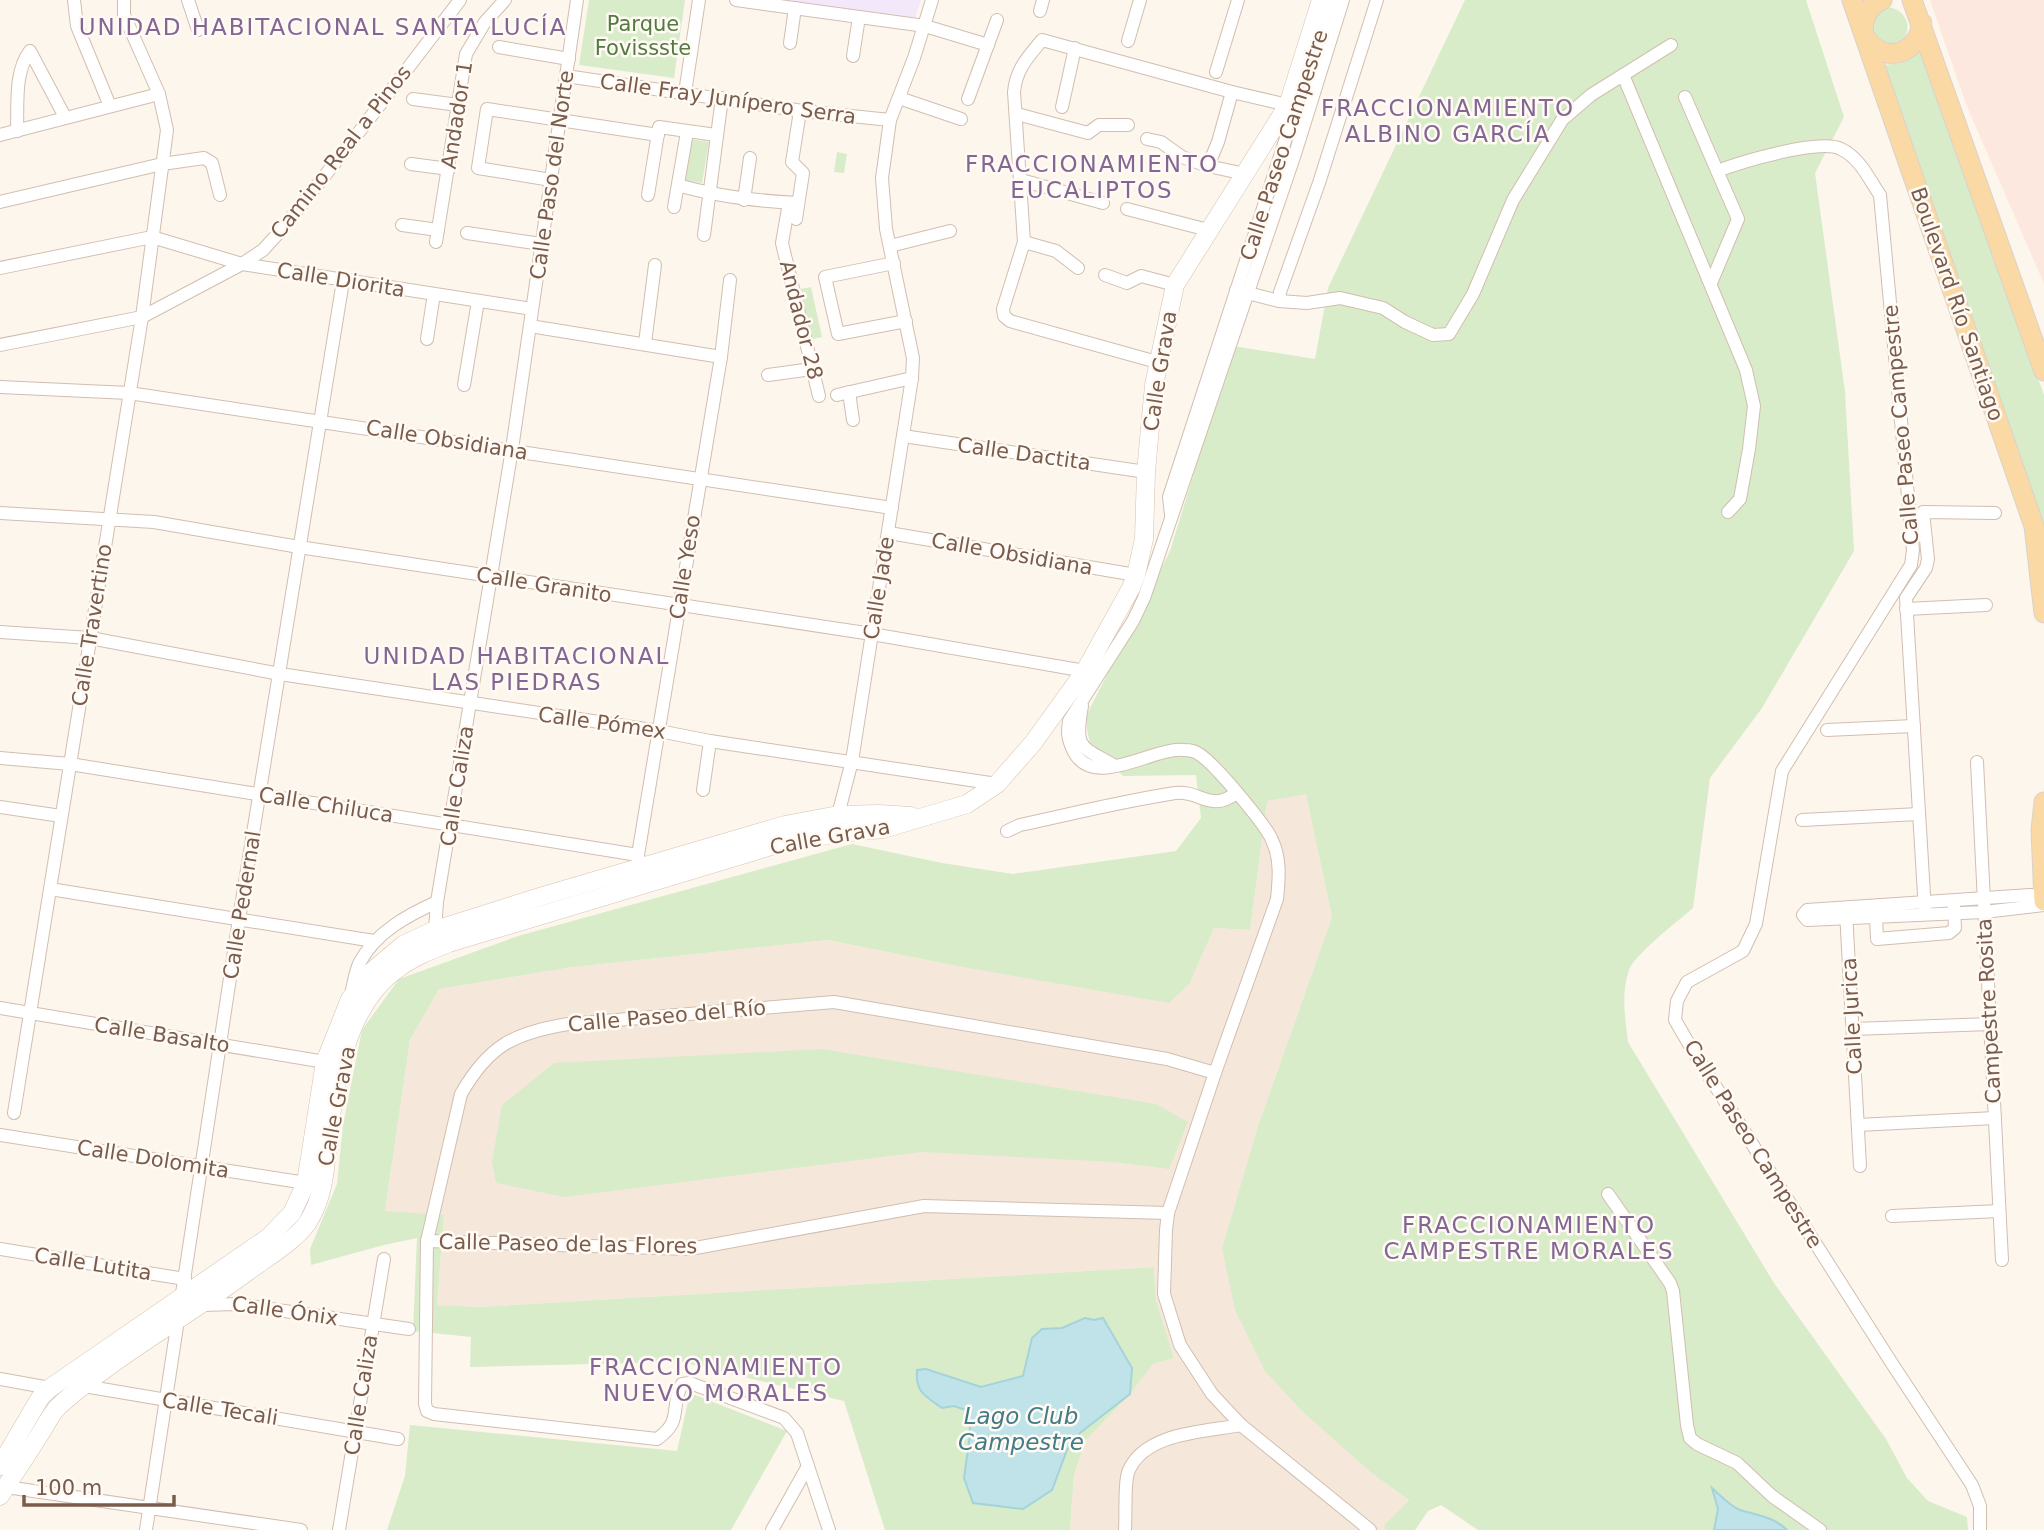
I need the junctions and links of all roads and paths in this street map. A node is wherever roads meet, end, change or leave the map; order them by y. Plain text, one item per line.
1 (74, 0) edge
2 (124, 0) edge
3 (188, 0) edge
4 (460, 0) edge
5 (505, 0) edge
6 (577, 0) edge
7 (699, 0) edge
8 (736, 0) edge
9 (932, 0) edge
10 (1140, 0) edge
11 (1238, 0) edge
12 (1314, 0) edge
13 (1321, 0) edge
14 (1332, 0) edge
15 (1343, 0) edge
16 (1852, 0) edge
17 (1882, 0) edge
18 (1379, 2) edge
19 (795, 8) junction
20 (1913, 8) edge
21 (859, 17) junction
22 (997, 20) dead end
23 (925, 26) junction
24 (198, 30) dead end
25 (1864, 35) junction
26 (1128, 41) dead end
27 (790, 43) dead end
28 (988, 45) junction
29 (1671, 46) dead end
30 (499, 47) dead end
31 (1075, 48) junction
32 (853, 56) dead end
33 (569, 59) junction
34 (1216, 72) dead end
35 (1623, 75) junction
36 (566, 76) junction
37 (1233, 92) junction
38 (685, 93) junction
39 (159, 94) junction
40 (1685, 97) dead end
41 (722, 98) junction
42 (899, 98) junction
43 (413, 99) dead end
44 (968, 99) dead end
45 (458, 105) junction
46 (1291, 105) junction
47 (110, 106) junction
48 (1062, 107) dead end
49 (800, 111) junction
50 (1017, 114) junction
51 (65, 117) junction
52 (961, 119) dead end
53 (890, 120) junction
54 (560, 121) junction
55 (1128, 125) dead end
56 (17, 131) junction
57 (687, 132) junction
58 (0, 135) edge
59 (658, 135) junction
60 (716, 135) junction
61 (1285, 138) junction
62 (1147, 139) dead end
63 (1298, 142) junction
64 (750, 158) dead end
65 (162, 164) junction
66 (411, 164) dead end
67 (1208, 166) junction
68 (449, 169) junction
69 (1717, 171) junction
70 (1245, 174) junction
71 (551, 180) junction
72 (1021, 180) junction
73 (678, 185) junction
74 (708, 194) junction
75 (220, 195) dead end
76 (648, 195) dead end
77 (744, 200) junction
78 (0, 202) edge
79 (794, 203) junction
80 (1103, 203) dead end
81 (674, 207) dead end
82 (1127, 209) dead end
83 (796, 219) dead end
84 (402, 225) dead end
85 (1208, 230) junction
86 (950, 231) dead end
87 (467, 233) dead end
88 (1261, 234) junction
89 (704, 235) dead end
90 (152, 237) junction
91 (1024, 242) junction
92 (541, 244) junction
93 (890, 246) junction
94 (894, 262) junction
95 (242, 264) junction
96 (655, 265) dead end
97 (0, 268) edge
98 (1078, 268) dead end
99 (1105, 275) dead end
100 (730, 280) dead end
101 (343, 281) junction
102 (1711, 283) junction
103 (1175, 285) junction
104 (1241, 292) junction
105 (434, 294) junction
106 (478, 301) junction
107 (1279, 301) junction
108 (532, 309) junction
109 (142, 317) junction
110 (906, 321) junction
111 (530, 326) junction
112 (428, 340) dead end
113 (645, 343) junction
114 (0, 345) edge
115 (721, 357) junction
116 (1157, 362) junction
117 (812, 369) junction
118 (2044, 371) edge
119 (768, 375) dead end
120 (912, 379) junction
121 (464, 385) dead end
122 (0, 387) edge
123 (130, 393) junction
124 (820, 396) dead end
125 (853, 419) dead end
126 (319, 420) junction
127 (903, 436) junction
128 (512, 449) junction
129 (1146, 472) junction
130 (699, 481) junction
131 (892, 508) junction
132 (1728, 512) dead end
133 (0, 513) edge
134 (1995, 513) dead end
135 (109, 519) junction
136 (889, 533) junction
137 (299, 547) junction
138 (1136, 575) junction
139 (491, 577) junction
140 (679, 606) junction
141 (1986, 606) dead end
142 (1906, 609) junction
143 (2044, 612) edge
144 (0, 632) edge
145 (872, 634) junction
146 (90, 638) junction
147 (1086, 671) junction
148 (280, 674) junction
149 (470, 704) junction
150 (1913, 726) junction
151 (1826, 730) dead end
152 (659, 731) junction
153 (710, 741) junction
154 (0, 758) edge
155 (852, 761) junction
156 (1977, 762) dead end
157 (70, 764) junction
158 (997, 785) junction
159 (702, 790) dead end
160 (1236, 793) junction
161 (259, 794) junction
162 (2044, 802) edge
163 (0, 807) edge
164 (1919, 814) junction
165 (838, 815) junction
166 (61, 816) junction
167 (925, 817) junction
168 (1802, 820) dead end
169 (451, 826) junction
170 (1007, 831) dead end
171 (639, 862) junction
172 (50, 889) junction
173 (2044, 900) edge
174 (437, 902) junction
175 (1984, 905) junction
176 (1954, 907) junction
177 (1925, 909) junction
178 (1846, 913) junction
179 (1876, 917) junction
180 (239, 919) junction
181 (435, 930) junction
182 (374, 941) junction
183 (350, 999) junction
184 (0, 1008) edge
185 (30, 1013) junction
186 (1990, 1024) junction
187 (1853, 1029) junction
188 (220, 1045) junction
189 (325, 1062) junction
190 (1215, 1073) junction
191 (14, 1114) dead end
192 (1995, 1118) junction
193 (1858, 1125) junction
194 (0, 1135) edge
195 (1860, 1166) dead end
196 (202, 1168) junction
197 (306, 1183) junction
198 (1608, 1194) dead end
199 (1999, 1211) junction
200 (1168, 1213) junction
201 (1892, 1216) dead end
202 (427, 1241) junction
203 (0, 1249) edge
204 (384, 1259) dead end
205 (2002, 1260) dead end
206 (184, 1287) junction
207 (202, 1305) junction
208 (179, 1320) junction
209 (372, 1323) junction
210 (409, 1329) dead end
211 (0, 1379) edge
212 (83, 1386) junction
213 (50, 1388) junction
214 (167, 1400) junction
215 (1241, 1425) junction
216 (356, 1431) junction
217 (397, 1439) dead end
218 (0, 1466) edge
219 (808, 1466) junction
220 (3, 1492) edge
221 (150, 1510) junction
222 (1362, 1528) edge
223 (146, 1530) edge
224 (301, 1530) edge
225 (339, 1530) edge
226 (772, 1530) edge
227 (829, 1530) edge
228 (1125, 1530) edge
229 (1820, 1530) edge
230 (1980, 1530) edge

1 - 47 street
2 - 39 street, Calle Travertino
3 - 24 street
4 - 95 street, Camino Real a Pinos
5 - 45 street, Andador 1
6 - 33 street, Calle Paso del Norte
7 - 38 street
8 - 19 street
9 - 23 street, Calle Jade
10 - 26 street
11 - 34 street
12 - 46 main road, Calle Grava
13 - 46 main road, Calle Grava
14 - 46 street, Calle Paseo Campestre
15 - 46 street, Calle Paseo Campestre
16 - 25 main road, Boulevard Río Santiago
17 - 25 main road
18 - 107 street, Calle Paseo Campestre
19 - 21 street
19 - 27 street
20 - 25 main road
20 - 118 main road
21 - 23 street
21 - 32 street
22 - 28 street
23 - 28 street
23 - 42 street, Calle Jade
25 - 143 main road, Boulevard Río Santiago
28 - 44 street
29 - 35 street
30 - 33 street
31 - 37 street
31 - 48 street
31 - 50 street
33 - 36 street, Calle Paso del Norte
35 - 102 street
35 - 107 street
36 - 38 street, Calle Fray Junípero Serra
36 - 54 street, Calle Paso del Norte
37 - 46 street
37 - 67 street
38 - 41 street, Calle Fray Junípero Serra
39 - 47 street
39 - 65 street, Calle Travertino
40 - 69 street
41 - 49 street, Calle Fray Junípero Serra
41 - 60 street
42 - 52 street
42 - 53 street, Calle Jade
43 - 45 street
45 - 68 street, Andador 1
46 - 61 street, Calle Paseo Campestre
46 - 63 street, Calle Paseo Campestre
46 - 70 main road, Calle Grava
47 - 51 street
49 - 53 street, Calle Fray Junípero Serra
49 - 79 street, Andador 28
50 - 55 street
50 - 72 street
51 - 56 street
51 - 56 street
53 - 93 street, Calle Jade
54 - 59 street
54 - 71 street, Calle Paso del Norte
54 - 71 street
56 - 58 street
57 - 59 street
57 - 60 street
57 - 73 street
59 - 76 street
60 - 74 street
61 - 63 street
61 - 88 street, Calle Paseo Campestre
62 - 67 street
63 - 88 street, Calle Paseo Campestre
64 - 77 street
65 - 75 street
65 - 78 street
65 - 90 street, Calle Travertino
66 - 68 street
67 - 70 street
68 - 84 street, Andador 1
69 - 102 street
69 - 230 street, Calle Paseo Campestre
70 - 85 main road, Calle Grava
71 - 92 street, Calle Paso del Norte
72 - 80 street
72 - 91 street
73 - 74 street
73 - 81 street
74 - 77 street
74 - 89 street
77 - 79 street
79 - 83 street, Andador 28
79 - 117 street, Andador 28
82 - 85 street
85 - 103 main road, Calle Grava
86 - 93 street
87 - 92 street
88 - 104 street, Calle Paseo Campestre
90 - 95 street, Calle Diorita
90 - 97 street
90 - 109 street, Calle Travertino
91 - 98 street
91 - 116 street
92 - 108 street, Calle Paso del Norte
93 - 94 street, Calle Jade
94 - 110 street, Calle Jade
94 - 110 street
95 - 101 street, Calle Diorita
95 - 109 street, Camino Real a Pinos
96 - 113 street
99 - 103 street
100 - 115 street, Calle Yeso
101 - 105 street, Calle Diorita
101 - 126 street, Calle Pedernal
102 - 132 street
103 - 116 main road, Calle Grava
104 - 107 street
104 - 160 street, Calle Paseo Campestre
105 - 106 street, Calle Diorita
105 - 112 street
106 - 108 street, Calle Diorita
106 - 121 street
108 - 111 street, Calle Caliza
109 - 114 street, Camino Real a Pinos
109 - 123 street, Calle Travertino
110 - 120 street, Calle Jade
111 - 113 street
111 - 128 street, Calle Caliza
113 - 115 street
115 - 130 street, Calle Yeso
116 - 129 main road, Calle Grava
117 - 119 street
117 - 124 street, Andador 28
120 - 125 street
120 - 127 street, Calle Jade
122 - 123 street, Calle Obsidiana
123 - 126 street, Calle Obsidiana
123 - 135 street, Calle Travertino
126 - 128 street, Calle Obsidiana
126 - 137 street, Calle Pedernal
127 - 129 street, Calle Dactita
127 - 131 street, Calle Jade
128 - 130 street, Calle Obsidiana
128 - 139 street, Calle Caliza
129 - 138 main road, Calle Grava
130 - 131 street, Calle Obsidiana
130 - 140 street, Calle Yeso
131 - 136 street, Calle Jade
133 - 135 street, Calle Granito
134 - 142 street
135 - 137 street, Calle Granito
135 - 146 street, Calle Travertino
136 - 138 street, Calle Obsidiana
136 - 145 street, Calle Jade
137 - 139 street, Calle Granito
137 - 148 street, Calle Pedernal
138 - 147 main road, Calle Grava
139 - 140 street, Calle Granito
139 - 149 street, Calle Caliza
140 - 145 street, Calle Granito
140 - 152 street, Calle Yeso
141 - 142 street
142 - 150 street
144 - 146 street, Calle Pómex
145 - 147 street, Calle Granito
145 - 155 street, Calle Jade
146 - 148 street, Calle Pómex
146 - 157 street, Calle Travertino
147 - 158 main road, Calle Grava
148 - 149 street, Calle Pómex
148 - 161 street, Calle Pedernal
149 - 152 street, Calle Pómex
149 - 169 street, Calle Caliza
150 - 151 street
150 - 164 street
152 - 153 street, Calle Pómex
152 - 171 street, Calle Yeso
153 - 155 street, Calle Pómex
153 - 159 street
154 - 157 street, Calle Chiluca
155 - 158 street, Calle Pómex
155 - 165 street, Calle Jade
156 - 175 street, Campestre Rosita
157 - 161 street, Calle Chiluca
157 - 166 street, Calle Travertino
158 - 167 main road, Calle Grava
160 - 170 street
160 - 190 street, Calle Paseo Campestre
161 - 169 street, Calle Chiluca
161 - 180 street, Calle Pedernal
162 - 173 main road
163 - 166 street
164 - 168 street
164 - 177 street
165 - 167 main road, Calle Grava
165 - 171 main road, Calle Grava
166 - 172 street, Calle Travertino
167 - 207 main road, Calle Grava
169 - 171 street, Calle Chiluca
169 - 174 street, Calle Caliza
171 - 181 main road, Calle Grava
172 - 180 street
172 - 185 street, Calle Travertino
173 - 175 street
174 - 181 street, Calle Caliza
174 - 182 street
175 - 176 street
175 - 186 street, Campestre Rosita
176 - 177 street
176 - 179 street
177 - 178 street
177 - 179 street
178 - 179 street
178 - 187 street, Calle Jurica
180 - 182 street
180 - 188 street, Calle Pedernal
181 - 183 main road, Calle Grava
182 - 183 street
183 - 189 main road, Calle Grava
184 - 185 street, Calle Basalto
185 - 188 street, Calle Basalto
185 - 191 street, Calle Travertino
186 - 187 street
186 - 192 street, Campestre Rosita
187 - 193 street, Calle Jurica
188 - 189 street, Calle Basalto
188 - 196 street, Calle Pedernal
189 - 197 main road, Calle Grava
190 - 200 street, Calle Paseo Campestre
190 - 202 street, Calle Paseo del Río
192 - 193 street
192 - 199 street, Campestre Rosita
193 - 195 street, Calle Jurica
194 - 196 street, Calle Dolomita
196 - 197 street, Calle Dolomita
196 - 206 street, Calle Pedernal
197 - 206 main road, Calle Grava
198 - 229 street
199 - 201 street
199 - 205 street, Campestre Rosita
200 - 202 street, Calle Paseo de las Flores
200 - 215 street, Calle Paseo Campestre
202 - 219 street, Calle Paseo del Río
203 - 206 street, Calle Lutita
204 - 209 street, Calle Caliza
206 - 208 street, Calle Pedernal
206 - 213 main road, Calle Grava
207 - 208 main road, Calle Grava
207 - 209 street, Calle Ónix
208 - 212 main road, Calle Grava
208 - 214 street, Calle Pedernal
209 - 210 street, Calle Ónix
209 - 216 street, Calle Caliza
211 - 213 street
212 - 214 street, Calle Tecali
212 - 220 main road, Calle Grava
213 - 218 main road, Calle Grava
214 - 216 street, Calle Tecali
214 - 221 street, Calle Pedernal
215 - 222 street, Calle Paseo Campestre
215 - 228 street
216 - 217 street, Calle Tecali
216 - 225 street, Calle Caliza
219 - 226 street
219 - 227 street
220 - 221 street
221 - 223 street, Calle Pedernal
221 - 224 street

